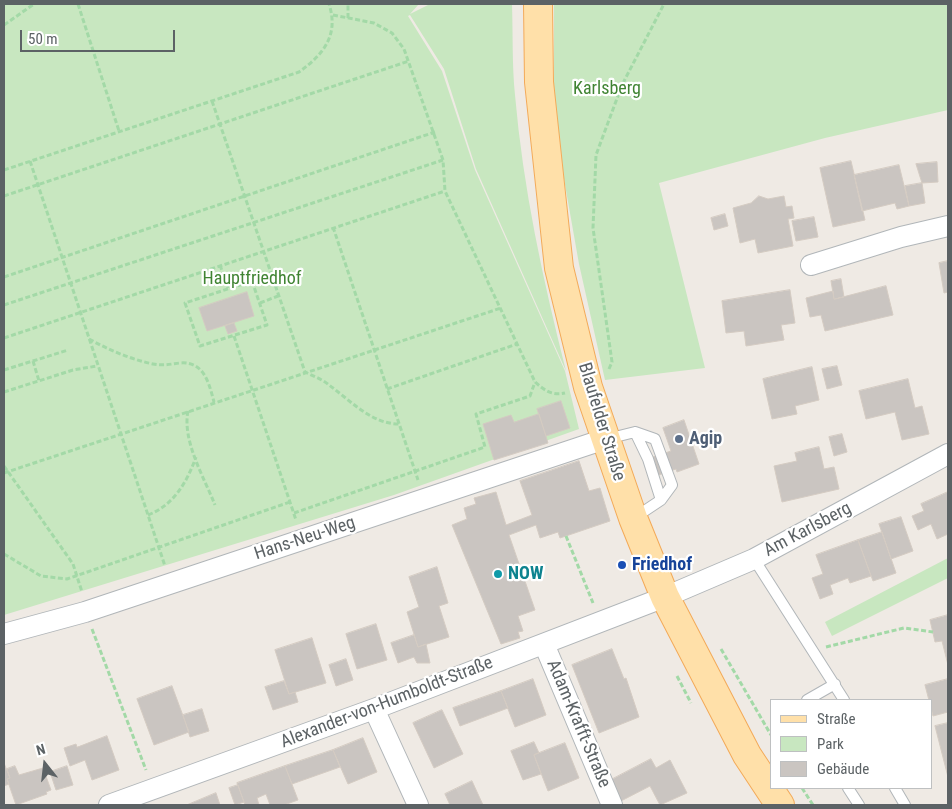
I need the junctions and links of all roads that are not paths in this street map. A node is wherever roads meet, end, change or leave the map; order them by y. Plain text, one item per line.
1 (538, 4) edge
2 (948, 226) edge
3 (811, 265) dead end
4 (635, 432) junction
5 (605, 439) junction
6 (948, 454) edge
7 (661, 500) junction
8 (633, 518) junction
9 (754, 559) junction
10 (665, 597) junction
11 (4, 634) edge
12 (544, 644) junction
13 (835, 684) junction
14 (810, 699) edge
15 (843, 699) edge
16 (374, 708) junction
17 (849, 789) edge
18 (896, 789) edge
19 (152, 795) edge
20 (109, 805) edge
21 (418, 805) edge
22 (612, 805) edge
23 (780, 805) edge
24 (859, 805) edge
25 (905, 805) edge

1 - 5 main road, Blaufelder Straße
2 - 3 street
4 - 5 lane
4 - 7 lane
4 - 7 lane
5 - 8 main road, Blaufelder Straße
5 - 11 street, Hans-Neu-Weg
6 - 9 street, Am Karlsberg
7 - 8 lane
8 - 10 main road, Blaufelder Straße
9 - 10 street, Am Karlsberg
9 - 13 lane
10 - 12 street, Alexander-von-Humboldt-Straße
10 - 23 main road, Blaufelder Straße
12 - 16 street, Alexander-von-Humboldt-Straße
12 - 22 street, Adam-Krafft-Straße
13 - 14 lane
13 - 15 lane
16 - 19 street, Alexander-von-Humboldt-Straße
16 - 21 street
17 - 24 lane
18 - 25 lane
19 - 20 street, Alexander-von-Humboldt-Straße

